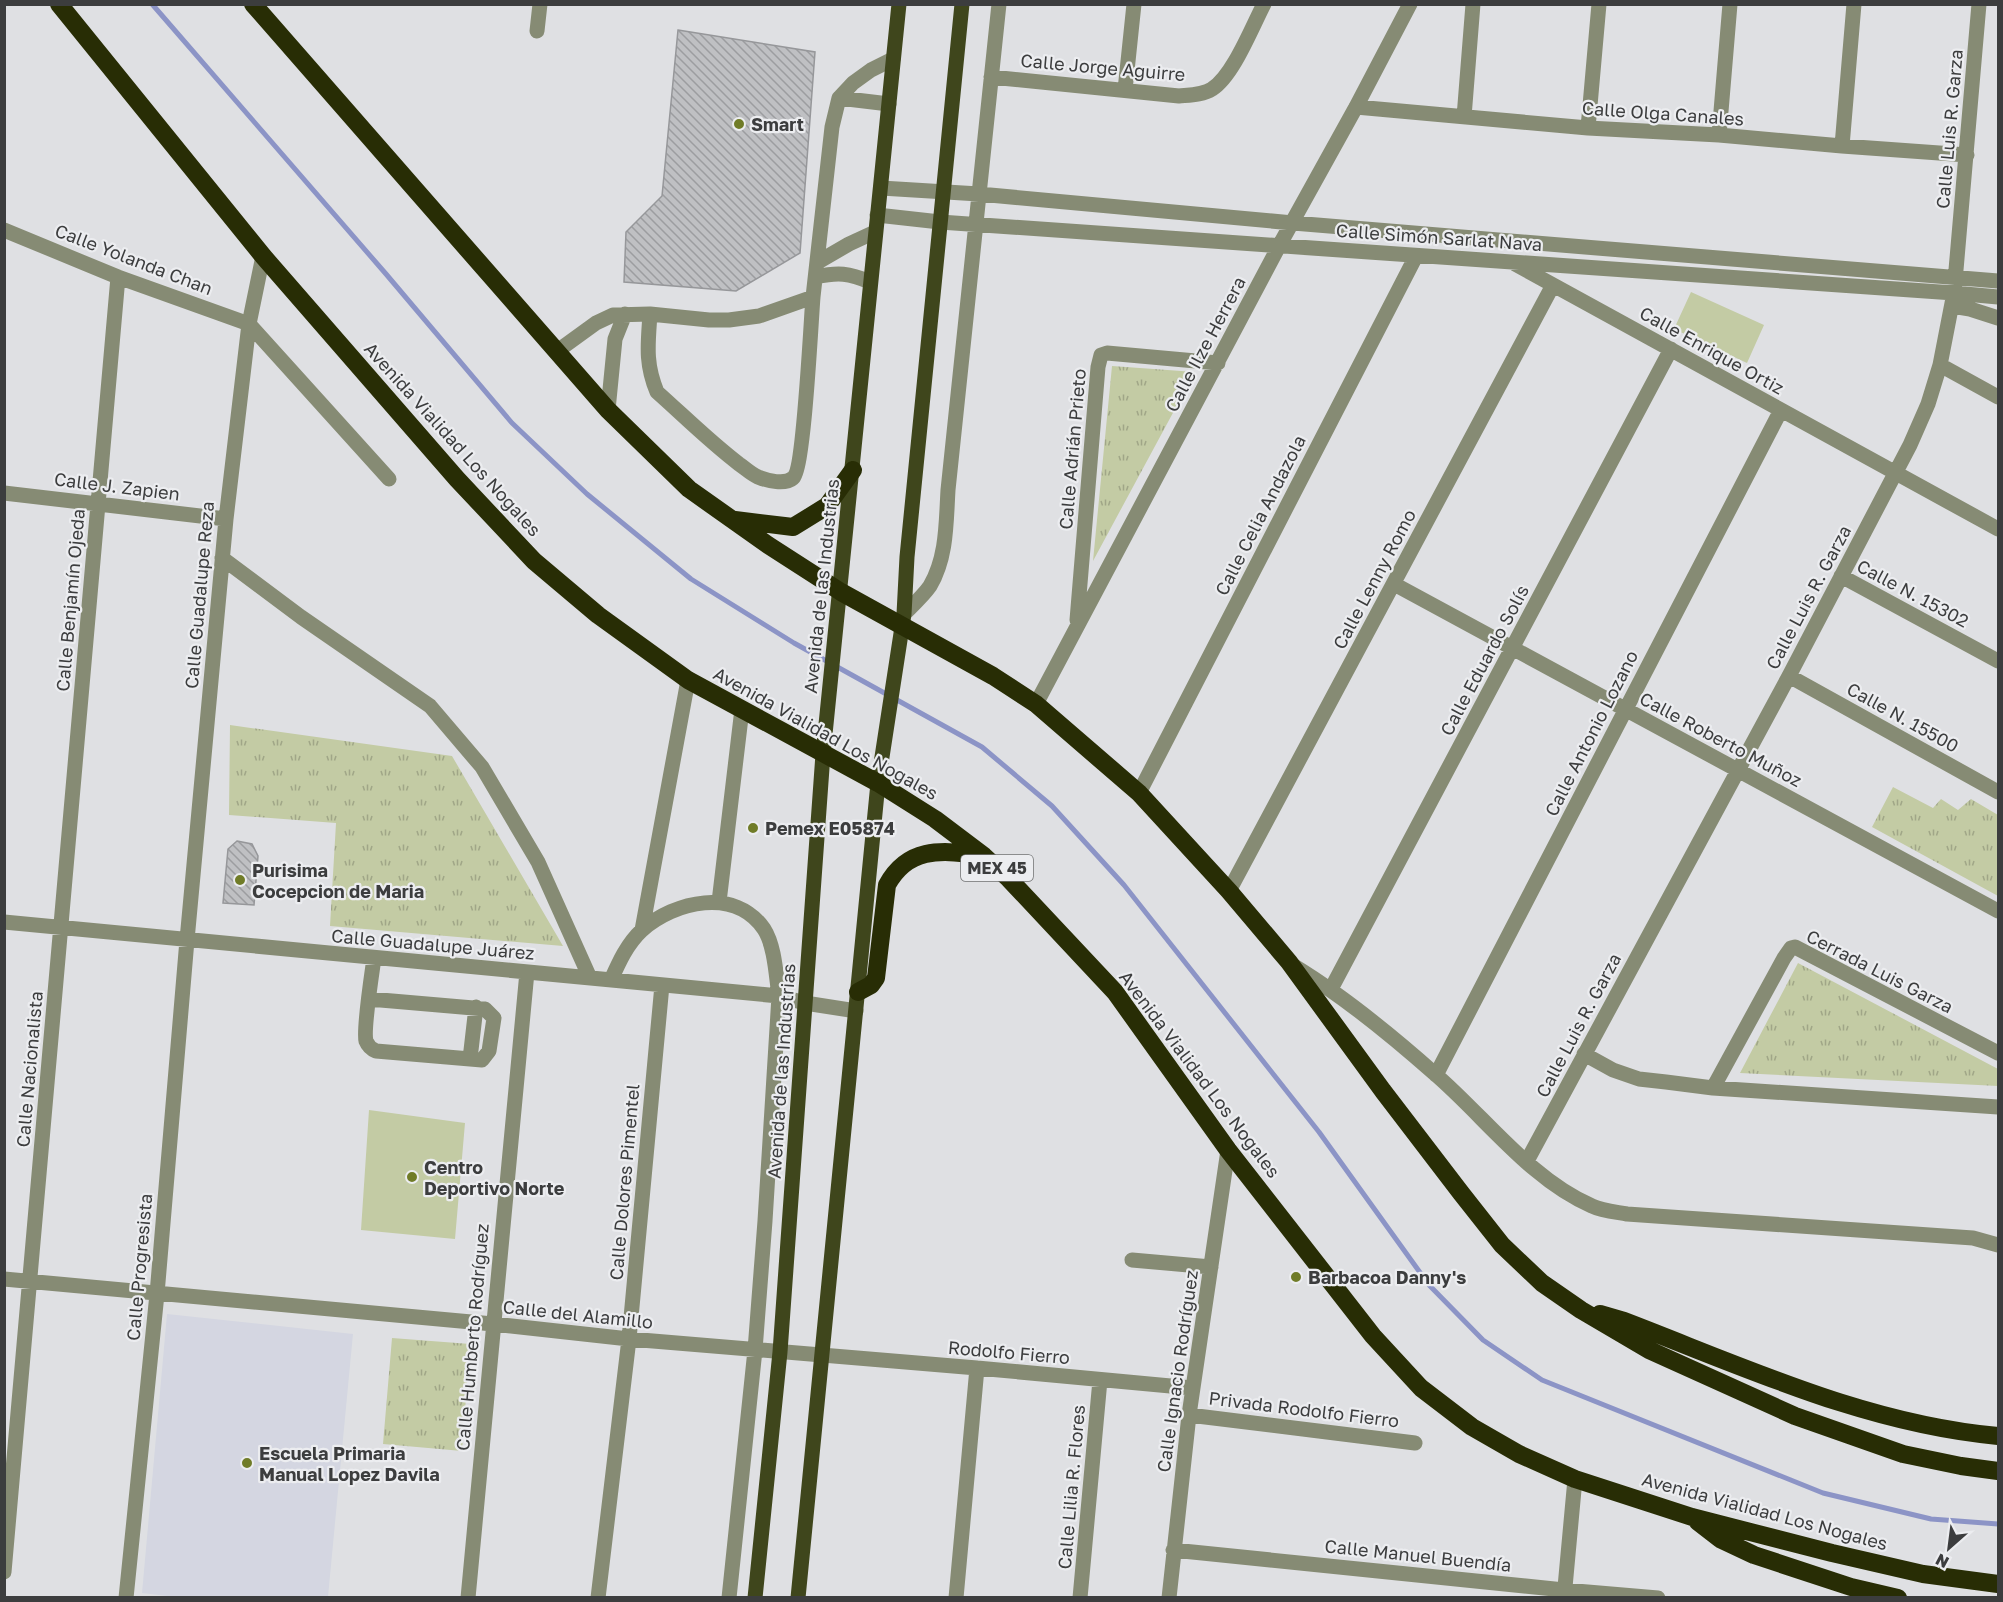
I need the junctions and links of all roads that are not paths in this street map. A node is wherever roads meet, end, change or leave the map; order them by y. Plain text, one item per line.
1 (44, 4) edge
2 (59, 4) edge
3 (253, 4) edge
4 (540, 4) edge
5 (899, 4) edge
6 (962, 4) edge
7 (999, 4) edge
8 (1134, 4) edge
9 (1264, 4) edge
10 (1410, 4) edge
11 (1473, 4) edge
12 (1599, 4) edge
13 (1730, 4) edge
14 (1854, 4) edge
15 (1979, 4) edge
16 (537, 31) dead end
17 (893, 59) junction
18 (991, 77) junction
19 (128, 90) junction
20 (1125, 90) junction
21 (839, 98) junction
22 (889, 104) junction
23 (1356, 107) junction
24 (1464, 117) junction
25 (1588, 128) junction
26 (1719, 135) junction
27 (1842, 147) junction
28 (1967, 155) junction
29 (881, 188) junction
30 (942, 191) junction
31 (979, 194) junction
32 (877, 215) junction
33 (940, 222) junction
34 (1293, 223) junction
35 (976, 224) junction
36 (4, 230) edge
37 (875, 232) junction
38 (1279, 246) junction
39 (263, 256) junction
40 (1416, 256) junction
41 (1510, 261) junction
42 (817, 269) junction
43 (118, 277) junction
44 (1998, 281) edge
45 (870, 282) junction
46 (1553, 285) junction
47 (1954, 292) junction
48 (813, 297) junction
49 (1998, 297) edge
50 (625, 314) junction
51 (650, 314) junction
52 (1998, 318) edge
53 (249, 324) junction
54 (1671, 349) junction
55 (556, 352) junction
56 (1218, 363) junction
57 (1940, 365) junction
58 (1998, 397) edge
59 (608, 410) junction
60 (1781, 410) junction
61 (853, 470) junction
62 (1896, 472) junction
63 (389, 479) dead end
64 (4, 493) edge
65 (98, 503) junction
66 (226, 519) junction
67 (731, 519) junction
68 (1998, 529) edge
69 (222, 558) junction
70 (1841, 576) junction
71 (1394, 584) junction
72 (841, 592) junction
73 (903, 620) junction
74 (1076, 627) junction
75 (1512, 648) junction
76 (1998, 661) edge
77 (1789, 676) junction
78 (688, 680) junction
79 (1036, 704) junction
80 (742, 709) junction
81 (1626, 710) junction
82 (823, 754) junction
83 (1738, 771) junction
84 (878, 783) junction
85 (1998, 792) edge
86 (1139, 793) junction
87 (984, 856) junction
88 (1229, 891) junction
89 (719, 902) junction
90 (1998, 911) edge
91 (4, 922) edge
92 (61, 928) junction
93 (642, 930) junction
94 (187, 940) junction
95 (374, 958) junction
96 (1289, 962) junction
97 (527, 972) junction
98 (590, 978) junction
99 (611, 980) junction
100 (662, 985) junction
101 (1331, 989) junction
102 (779, 996) junction
103 (369, 999) junction
104 (857, 1001) junction
105 (805, 1003) junction
106 (1998, 1053) edge
107 (1584, 1054) junction
108 (1436, 1075) junction
109 (1713, 1088) junction
110 (1998, 1107) edge
111 (1228, 1149) junction
112 (1527, 1161) junction
113 (1998, 1245) edge
114 (1131, 1260) dead end
115 (1211, 1267) junction
116 (4, 1279) edge
117 (30, 1281) junction
118 (158, 1294) junction
119 (1581, 1310) junction
120 (493, 1324) junction
121 (629, 1339) junction
122 (755, 1350) junction
123 (780, 1352) junction
124 (822, 1355) junction
125 (977, 1368) junction
126 (1100, 1380) junction
127 (1192, 1388) junction
128 (1189, 1414) junction
129 (1998, 1436) edge
130 (1415, 1443) dead end
131 (1998, 1471) edge
132 (1575, 1479) junction
133 (1692, 1518) junction
134 (1173, 1550) junction
135 (4, 1572) edge
136 (1998, 1584) edge
137 (1564, 1594) edge
138 (126, 1598) edge
139 (468, 1598) edge
140 (598, 1598) edge
141 (729, 1598) edge
142 (755, 1598) edge
143 (798, 1598) edge
144 (956, 1598) edge
145 (1080, 1598) edge
146 (1169, 1598) edge
147 (1658, 1598) edge
148 (1898, 1598) edge

1 - 19 highway
2 - 19 highway, Avenida Vialidad Los Nogales / MEX 45
3 - 55 highway
4 - 16 street
5 - 17 main road, Avenida de las Industrias
6 - 30 main road
7 - 18 street
8 - 20 street
9 - 20 street, Calle Jorge Aguirre
10 - 23 street, Calle Ilze Herrera
11 - 24 street
12 - 25 street
13 - 26 street
14 - 27 street
15 - 28 street, Calle Luis R. Garza
17 - 21 street
17 - 22 main road, Avenida de las Industrias
18 - 20 street, Calle Jorge Aguirre
18 - 31 street
19 - 39 highway, Avenida Vialidad Los Nogales / MEX 45
21 - 22 street
21 - 42 street
22 - 29 main road, Avenida de las Industrias
23 - 24 street, Calle Olga Canales
23 - 34 street, Calle Ilze Herrera
24 - 25 street, Calle Olga Canales
25 - 26 street, Calle Olga Canales
26 - 27 street, Calle Olga Canales
27 - 28 street, Calle Olga Canales
28 - 47 street, Calle Luis R. Garza
29 - 30 street, Calle Simón Sarlat Nava
29 - 32 main road, Avenida de las Industrias
30 - 31 street, Calle Simón Sarlat Nava
30 - 33 main road
31 - 34 street, Calle Simón Sarlat Nava
31 - 35 street
32 - 33 street, Calle Simón Sarlat Nava
32 - 37 main road, Avenida de las Industrias
33 - 35 street, Calle Simón Sarlat Nava
33 - 73 main road
34 - 38 street, Calle Ilze Herrera
34 - 47 street, Calle Simón Sarlat Nava
35 - 38 street, Calle Simón Sarlat Nava
35 - 73 street
36 - 43 street, Calle Yolanda Chan
37 - 42 street
37 - 45 main road, Avenida de las Industrias
38 - 40 street, Calle Simón Sarlat Nava
38 - 56 street, Calle Ilze Herrera
39 - 53 street, Calle Guadalupe Reza
39 - 78 highway, Avenida Vialidad Los Nogales / MEX 45
40 - 41 street, Calle Simón Sarlat Nava
40 - 86 street, Calle Celia Andazola
41 - 46 street, Calle Enrique Ortiz
41 - 47 street, Calle Simón Sarlat Nava
42 - 45 street
42 - 48 street
43 - 53 street, Calle Yolanda Chan
43 - 65 street, Calle Benjamín Ojeda
44 - 47 street, Calle Simón Sarlat Nava
45 - 61 main road, Avenida de las Industrias
46 - 54 street, Calle Enrique Ortiz
46 - 71 street, Calle Lenny Romo
47 - 49 street, Calle Simón Sarlat Nava
47 - 52 street
47 - 57 street, Calle Luis R. Garza
48 - 51 street
48 - 51 street
50 - 51 street
50 - 55 street
50 - 59 street
53 - 63 street
53 - 66 street, Calle Guadalupe Reza
54 - 60 street, Calle Enrique Ortiz
54 - 75 street, Calle Eduardo Solís
55 - 59 highway
56 - 74 street, Calle Ilze Herrera
56 - 74 street, Calle Adrián Prieto
57 - 58 street
57 - 62 street, Calle Luis R. Garza
59 - 67 highway
60 - 62 street, Calle Enrique Ortiz
60 - 81 street, Calle Antonio Lozano
61 - 67 highway
61 - 72 main road, Avenida de las Industrias
62 - 68 street, Calle Enrique Ortiz
62 - 70 street, Calle Luis R. Garza
64 - 65 street, Calle J. Zapien
65 - 66 street, Calle J. Zapien
65 - 92 street, Calle Benjamín Ojeda
66 - 69 street, Calle Guadalupe Reza
67 - 72 highway
69 - 94 street, Calle Guadalupe Reza
69 - 98 street
70 - 76 street, Calle N. 15302
70 - 77 street, Calle Luis R. Garza
71 - 75 street, Calle Roberto Muñoz
71 - 88 street, Calle Lenny Romo
72 - 73 highway
72 - 82 main road, Avenida de las Industrias
73 - 79 highway
73 - 84 main road
74 - 79 street, Calle Ilze Herrera
75 - 81 street, Calle Roberto Muñoz
75 - 101 street, Calle Eduardo Solís
77 - 83 street, Calle Luis R. Garza
77 - 85 street, Calle N. 15500
78 - 80 highway, Avenida Vialidad Los Nogales / MEX 45
78 - 93 street
79 - 86 highway
80 - 82 highway, Avenida Vialidad Los Nogales / MEX 45
80 - 89 street
81 - 83 street, Calle Roberto Muñoz
81 - 108 street, Calle Antonio Lozano
82 - 84 highway, Avenida Vialidad Los Nogales / MEX 45
82 - 105 main road, Avenida de las Industrias
83 - 90 street, Calle Roberto Muñoz
83 - 107 street, Calle Luis R. Garza
84 - 87 highway, Avenida Vialidad Los Nogales / MEX 45
84 - 104 main road
86 - 88 highway
87 - 104 highway
87 - 111 highway, Avenida Vialidad Los Nogales / MEX 45
88 - 96 highway
89 - 93 street
89 - 102 street, Avenida de las Industrias
91 - 92 street, Calle Guadalupe Juárez
92 - 94 street, Calle Guadalupe Juárez
92 - 117 street, Calle Nacionalista
93 - 99 street
94 - 95 street, Calle Guadalupe Juárez
94 - 118 street, Calle Progresista
95 - 97 street, Calle Guadalupe Juárez
95 - 103 street
96 - 101 street
96 - 119 highway
97 - 98 street, Calle Guadalupe Juárez
97 - 120 street, Calle Humberto Rodríguez
98 - 99 street, Calle Guadalupe Juárez
99 - 100 street, Calle Guadalupe Juárez
100 - 102 street, Calle Guadalupe Juárez
100 - 121 street, Calle Dolores Pimentel
101 - 108 street
102 - 105 street, Calle Guadalupe Juárez
102 - 122 street, Avenida de las Industrias
103 - 103 street
104 - 105 street, Calle Guadalupe Juárez
104 - 124 main road
105 - 123 main road, Avenida de las Industrias
106 - 109 street, Cerrada Luis Garza
107 - 109 street
107 - 112 street, Calle Luis R. Garza
108 - 112 street
109 - 110 street
111 - 115 street, Calle Ignacio Rodríguez
111 - 132 highway, Avenida Vialidad Los Nogales / MEX 45
112 - 113 street
114 - 115 street
115 - 127 street, Calle Ignacio Rodríguez
116 - 117 street, Calle del Alamillo
117 - 118 street, Calle del Alamillo
117 - 135 street, Calle Nacionalista
118 - 120 street, Calle del Alamillo
118 - 138 street, Calle Progresista
119 - 129 highway
119 - 131 highway
120 - 121 street, Calle del Alamillo
120 - 139 street, Calle Humberto Rodríguez
121 - 122 street, Calle del Alamillo
121 - 140 street, Calle Dolores Pimentel
122 - 123 street, Calle del Alamillo
122 - 141 street, Avenida de las Industrias
123 - 124 street
123 - 142 main road, Avenida de las Industrias
124 - 125 street, Rodolfo Fierro
124 - 143 main road
125 - 126 street, Rodolfo Fierro
125 - 144 street
126 - 127 street, Rodolfo Fierro
126 - 145 street, Calle Lilia R. Flores
127 - 128 street, Calle Ignacio Rodríguez
128 - 130 street, Privada Rodolfo Fierro
128 - 134 street, Calle Ignacio Rodríguez
132 - 133 highway, Avenida Vialidad Los Nogales / MEX 45
132 - 137 street
133 - 136 highway, Avenida Vialidad Los Nogales / MEX 45
133 - 148 highway
134 - 137 street, Calle Manuel Buendía
134 - 146 street, Calle Ignacio Rodríguez
137 - 147 street, Calle Manuel Buendía

